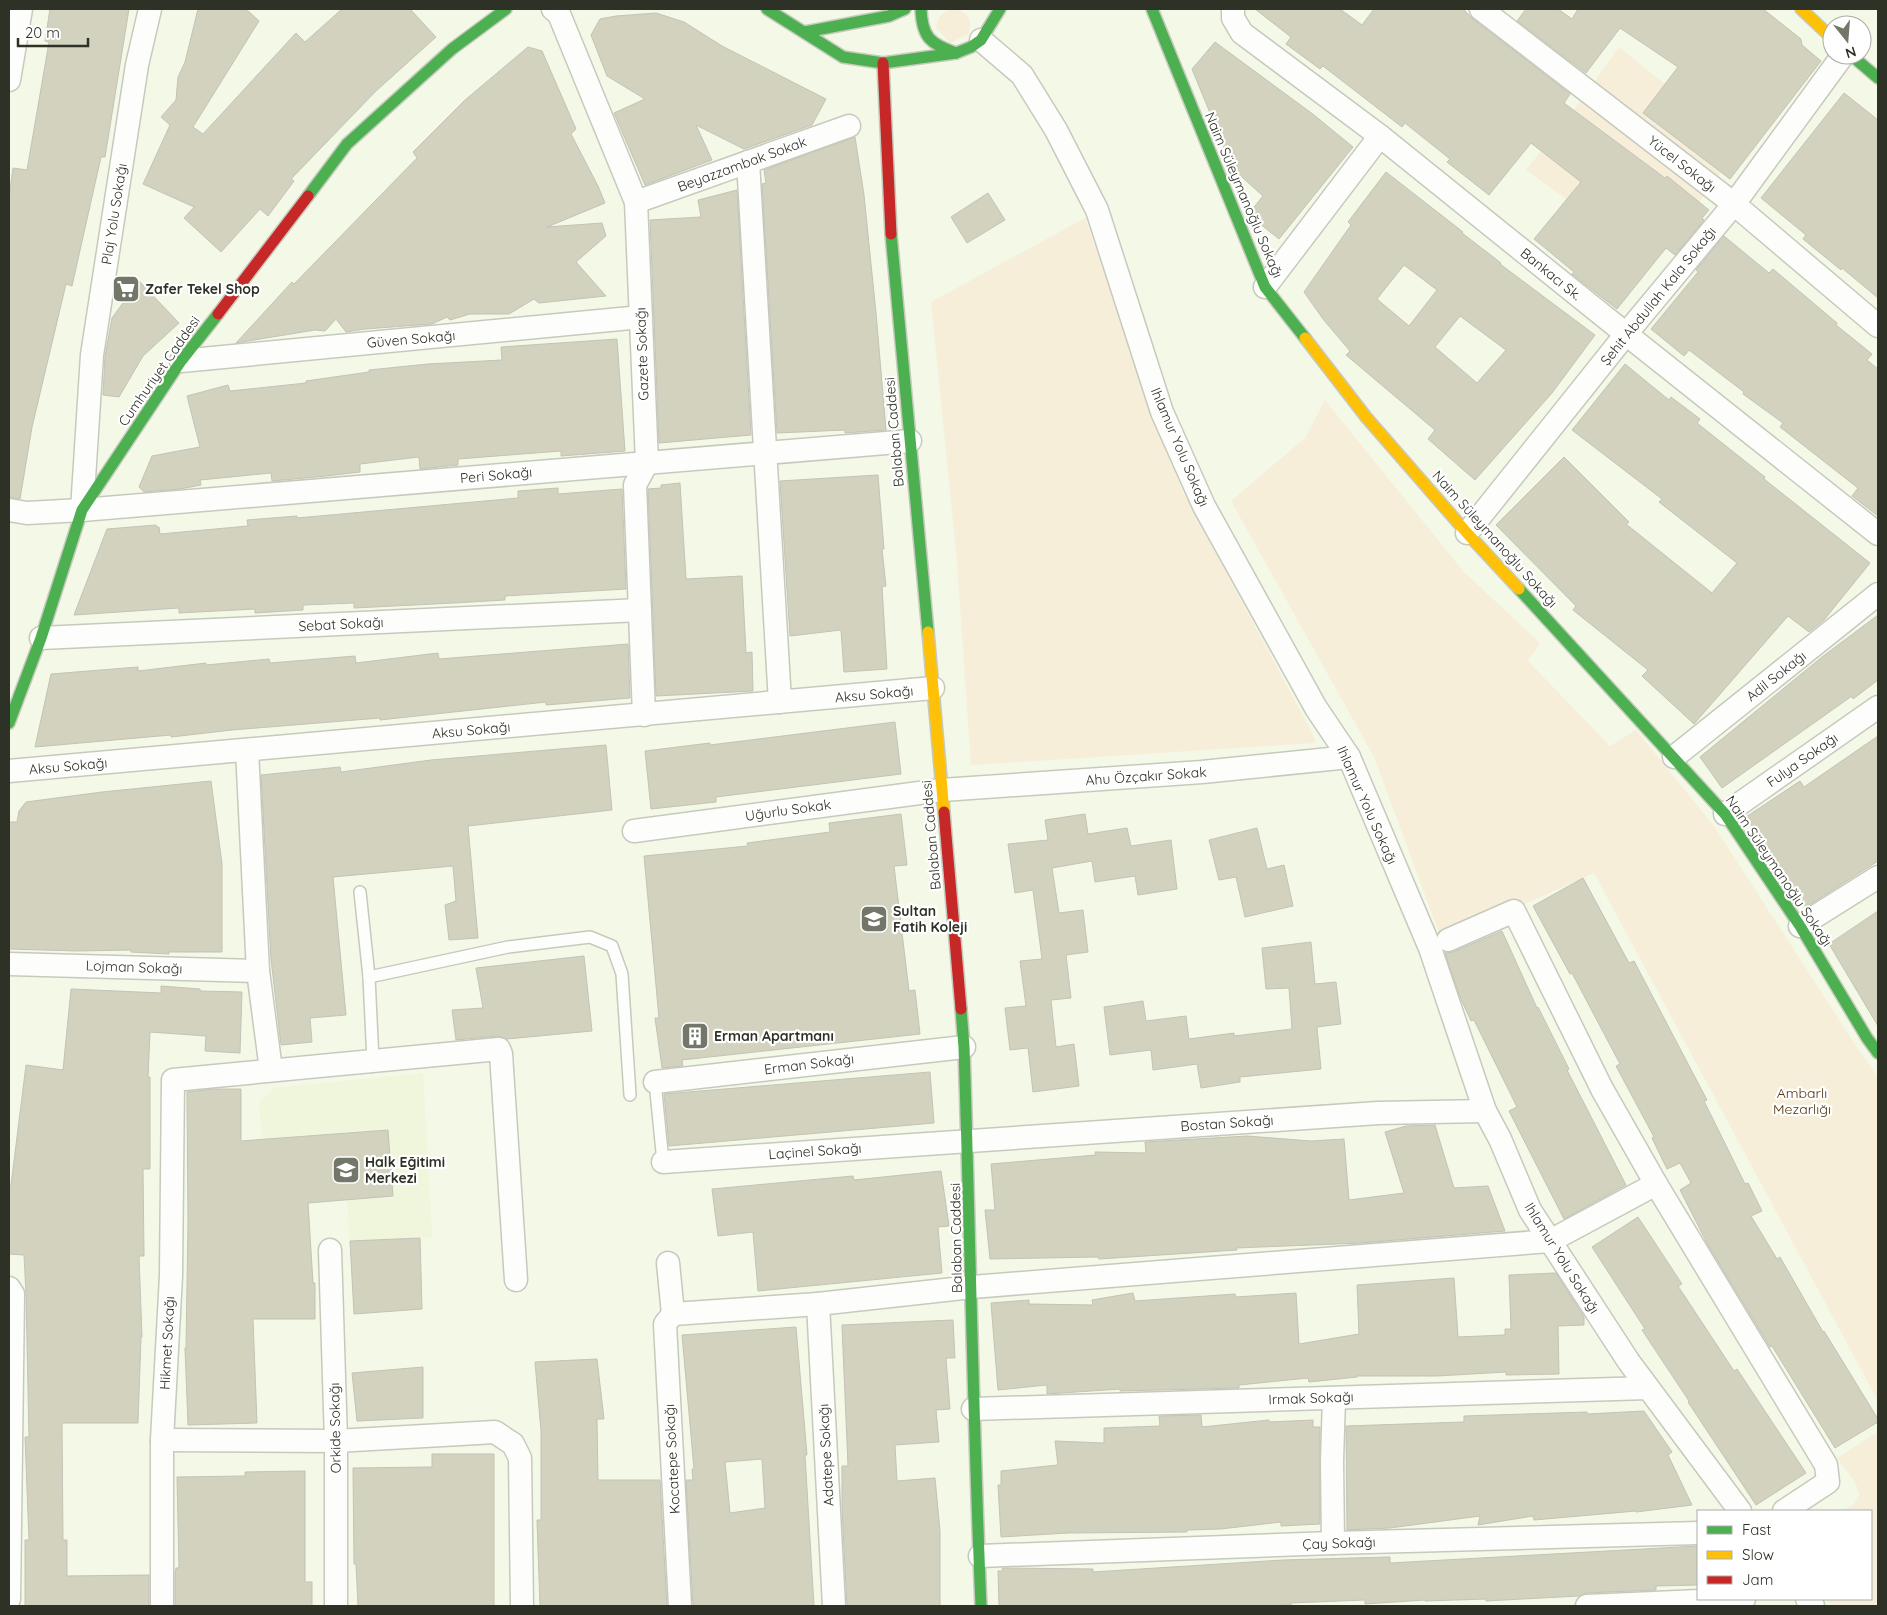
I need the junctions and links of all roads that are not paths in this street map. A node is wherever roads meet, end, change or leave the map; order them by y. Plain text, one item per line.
1 (21, 9) edge
2 (150, 9) edge
3 (506, 9) edge
4 (552, 9) edge
5 (767, 9) edge
6 (904, 9) edge
7 (921, 9) edge
8 (1000, 9) edge
9 (1152, 9) edge
10 (1233, 9) edge
11 (1481, 9) edge
12 (1801, 9) edge
13 (986, 12) dead end
14 (889, 16) junction
15 (1822, 29) edge
16 (882, 30) dead end
17 (805, 32) junction
18 (985, 33) junction
19 (956, 53) junction
20 (883, 59) junction
21 (1835, 65) edge
22 (1863, 65) edge
23 (1878, 78) edge
24 (9, 80) edge
25 (849, 126) dead end
26 (1380, 136) junction
27 (748, 162) junction
28 (636, 202) junction
29 (1734, 204) junction
30 (1265, 287) junction
31 (641, 317) junction
32 (1878, 326) edge
33 (1626, 334) junction
34 (181, 361) junction
35 (910, 440) junction
36 (765, 453) junction
37 (647, 463) junction
38 (9, 510) edge
39 (82, 510) junction
40 (1467, 533) junction
41 (1878, 534) edge
42 (1878, 594) edge
43 (640, 610) junction
44 (42, 638) junction
45 (933, 688) junction
46 (780, 702) junction
47 (1878, 707) edge
48 (10, 714) edge
49 (644, 715) junction
50 (247, 750) junction
51 (1674, 756) junction
52 (1349, 757) junction
53 (9, 771) edge
54 (942, 790) junction
55 (1726, 814) junction
56 (634, 831) dead end
57 (1878, 877) edge
58 (360, 892) dead end
59 (1800, 926) junction
60 (1448, 940) dead end
61 (9, 964) edge
62 (258, 971) junction
63 (369, 977) junction
64 (964, 1046) junction
65 (1878, 1053) edge
66 (373, 1061) junction
67 (271, 1070) junction
68 (655, 1082) joint
69 (630, 1095) dead end
70 (1485, 1111) junction
71 (968, 1140) junction
72 (663, 1162) joint
73 (1656, 1184) junction
74 (1550, 1241) junction
75 (330, 1250) dead end
76 (668, 1263) dead end
77 (516, 1280) dead end
78 (972, 1286) junction
79 (9, 1288) edge
80 (818, 1304) junction
81 (673, 1314) junction
82 (1648, 1388) junction
83 (1334, 1398) junction
84 (974, 1409) junction
85 (162, 1440) junction
86 (336, 1441) junction
87 (1739, 1510) edge
88 (1786, 1510) edge
89 (1697, 1533) edge
90 (1333, 1543) junction
91 (9, 1551) edge
92 (980, 1556) junction
93 (9, 1599) edge
94 (1722, 1600) edge
95 (162, 1606) edge
96 (336, 1606) edge
97 (522, 1606) edge
98 (680, 1606) edge
99 (834, 1606) edge
100 (981, 1606) edge
101 (1587, 1606) edge

1 - 24 street
2 - 39 street, Plaj Yolu Sokağı
3 - 34 main road, Cumhuriyet Caddesi
4 - 28 street, Gazete Sokağı
5 - 17 main road
6 - 14 main road
7 - 19 main road
8 - 18 main road
9 - 30 main road, Naim Süleymanoğlu Sokağı
10 - 26 street, Bankacı Sk.
11 - 29 street, Yücel Sokağı
12 - 15 main road
13 - 18 main road
14 - 16 main road
14 - 17 main road
17 - 20 main road
18 - 19 main road
18 - 52 street, Ihlamur Yolu Sokağı
19 - 20 main road
20 - 35 main road, Balaban Caddesi
21 - 29 street, Şehit Abdullah Kala Sokağı
22 - 23 main road
25 - 27 street, Beyazzambak Sokak
26 - 30 street
26 - 33 street, Bankacı Sk.
27 - 28 street, Beyazzambak Sokak
27 - 36 street
28 - 31 street, Gazete Sokağı
29 - 32 street, Yücel Sokağı
29 - 33 street, Şehit Abdullah Kala Sokağı
30 - 40 main road, Naim Süleymanoğlu Sokağı
31 - 34 street, Güven Sokağı
31 - 37 street, Gazete Sokağı
33 - 40 street, Şehit Abdullah Kala Sokağı
33 - 41 street, Bankacı Sk.
34 - 39 main road, Cumhuriyet Caddesi
35 - 36 street, Peri Sokağı
35 - 45 main road, Balaban Caddesi
36 - 37 street, Peri Sokağı
36 - 46 street
37 - 39 street, Peri Sokağı
37 - 43 street
38 - 39 street, Peri Sokağı
39 - 44 main road, Cumhuriyet Caddesi
40 - 51 main road, Naim Süleymanoğlu Sokağı
42 - 51 street, Adil Sokağı
43 - 44 street, Sebat Sokağı
43 - 49 street
44 - 48 main road, Cumhuriyet Caddesi
45 - 46 street, Aksu Sokağı
45 - 54 main road, Balaban Caddesi
46 - 49 street, Aksu Sokağı
47 - 55 street, Fulya Sokağı
49 - 50 street, Aksu Sokağı
50 - 53 street, Aksu Sokağı
50 - 62 street
51 - 55 main road, Naim Süleymanoğlu Sokağı
52 - 54 street, Ahu Özçakır Sokak
52 - 70 street, Ihlamur Yolu Sokağı
54 - 56 street, Uğurlu Sokak
54 - 64 main road, Balaban Caddesi
55 - 59 main road, Naim Süleymanoğlu Sokağı
57 - 59 street
58 - 63 lane
59 - 65 main road, Naim Süleymanoğlu Sokağı
60 - 73 street
61 - 62 street, Lojman Sokağı
62 - 67 street
63 - 66 lane
63 - 69 lane
64 - 68 street, Erman Sokağı
64 - 71 main road, Balaban Caddesi
66 - 67 street
66 - 77 street
67 - 85 street, Hikmet Sokağı
68 - 72 lane
70 - 71 street, Bostan Sokağı
70 - 74 street, Ihlamur Yolu Sokağı
71 - 72 street, Laçinel Sokağı
71 - 78 main road, Balaban Caddesi
73 - 74 street
73 - 88 street
74 - 78 street
74 - 82 street, Ihlamur Yolu Sokağı
75 - 86 street, Orkide Sokağı
76 - 81 street
78 - 80 street
78 - 84 main road, Balaban Caddesi
79 - 91 street
80 - 81 street
80 - 99 street, Adatepe Sokağı
81 - 98 street, Kocatepe Sokağı
82 - 83 street, Irmak Sokağı
82 - 87 street, Ihlamur Yolu Sokağı
83 - 84 street, Irmak Sokağı
83 - 90 street
84 - 92 main road, Balaban Caddesi
85 - 86 street
85 - 95 street, Hikmet Sokağı
86 - 96 street, Orkide Sokağı
86 - 97 street
89 - 90 street, Çay Sokağı
90 - 92 street, Çay Sokağı
91 - 93 street
92 - 100 main road, Balaban Caddesi
94 - 101 street

